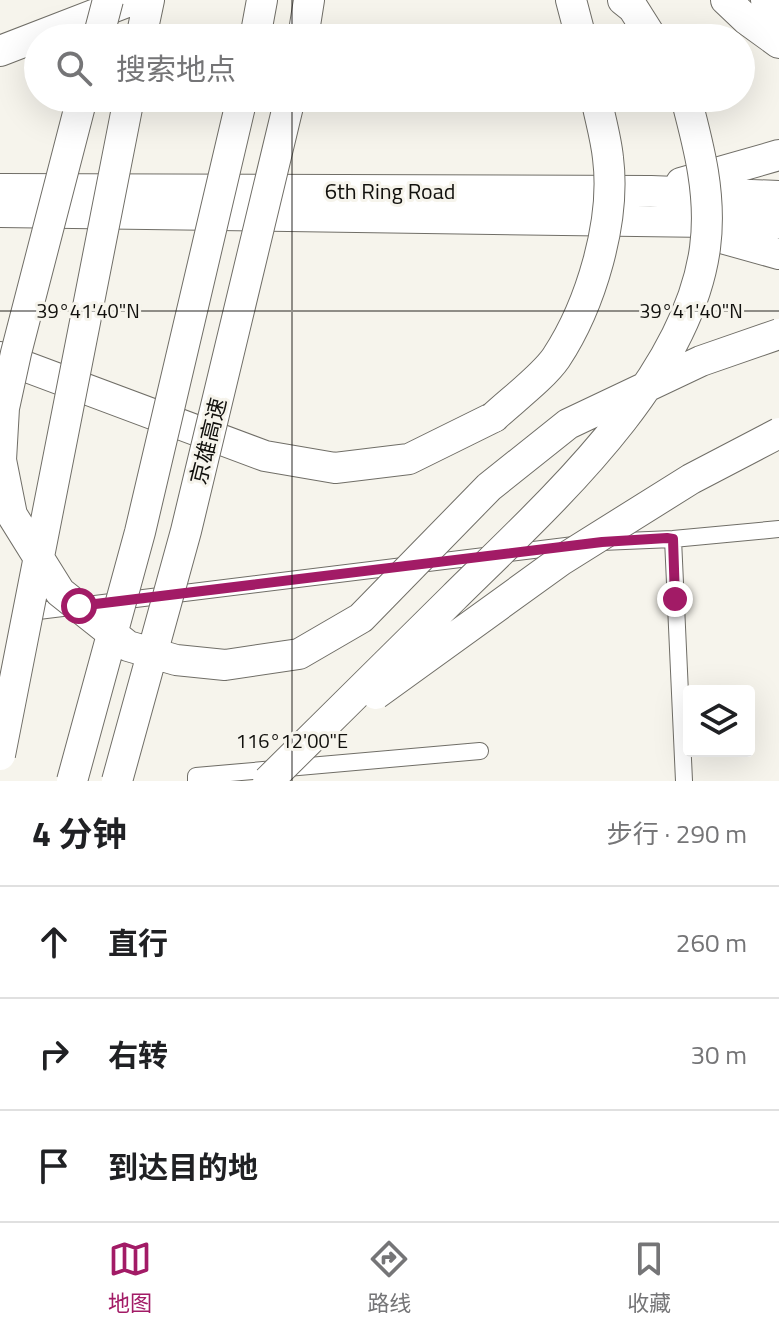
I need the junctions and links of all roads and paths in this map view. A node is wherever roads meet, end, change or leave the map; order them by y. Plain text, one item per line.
1 (108, 0) edge
2 (132, 0) edge
3 (149, 0) edge
4 (262, 0) edge
5 (309, 0) edge
6 (571, 0) edge
7 (623, 0) edge
8 (726, 0) edge
9 (766, 0) edge
10 (779, 11) edge
11 (70, 24) edge
12 (102, 24) edge
13 (144, 24) edge
14 (258, 24) edge
15 (305, 24) edge
16 (577, 24) edge
17 (643, 24) edge
18 (753, 24) edge
19 (755, 26) edge
20 (24, 42) edge
21 (779, 43) edge
22 (0, 51) edge
23 (78, 112) edge
24 (126, 112) edge
25 (239, 112) edge
26 (287, 112) edge
27 (599, 112) edge
28 (690, 112) edge
29 (779, 155) edge
30 (0, 189) edge
31 (651, 191) junction
32 (779, 196) edge
33 (148, 202) junction
34 (0, 212) edge
35 (650, 221) junction
36 (779, 223) edge
37 (779, 254) edge
38 (779, 334) edge
39 (0, 357) edge
40 (779, 433) edge
41 (779, 529) edge
42 (673, 539) junction
43 (18, 613) dead end
44 (480, 751) dead end
45 (0, 755) edge
46 (72, 781) edge
47 (117, 781) edge
48 (196, 781) edge
49 (268, 781) edge
50 (684, 781) edge

1 - 12 highway, bridge
2 - 11 highway
3 - 13 highway
4 - 14 highway
5 - 15 highway
6 - 16 highway
7 - 17 highway
8 - 18 highway
9 - 10 highway
19 - 21 highway
20 - 22 highway
23 - 38 highway, bridge
24 - 45 highway, bridge
25 - 46 highway, 京雄高速, bridge
26 - 47 highway, 京雄高速, bridge
27 - 39 highway, bridge
28 - 49 highway, bridge
29 - 31 highway
30 - 33 highway, 6th Ring Road, bridge
31 - 32 highway, 6th Ring Road
31 - 33 highway, 6th Ring Road
33 - 34 highway, 6th Ring Road, bridge
33 - 35 highway, 6th Ring Road
35 - 36 highway, 6th Ring Road
35 - 37 highway
40 - 49 highway, bridge
41 - 42 street
42 - 43 street
42 - 50 street
44 - 48 street

